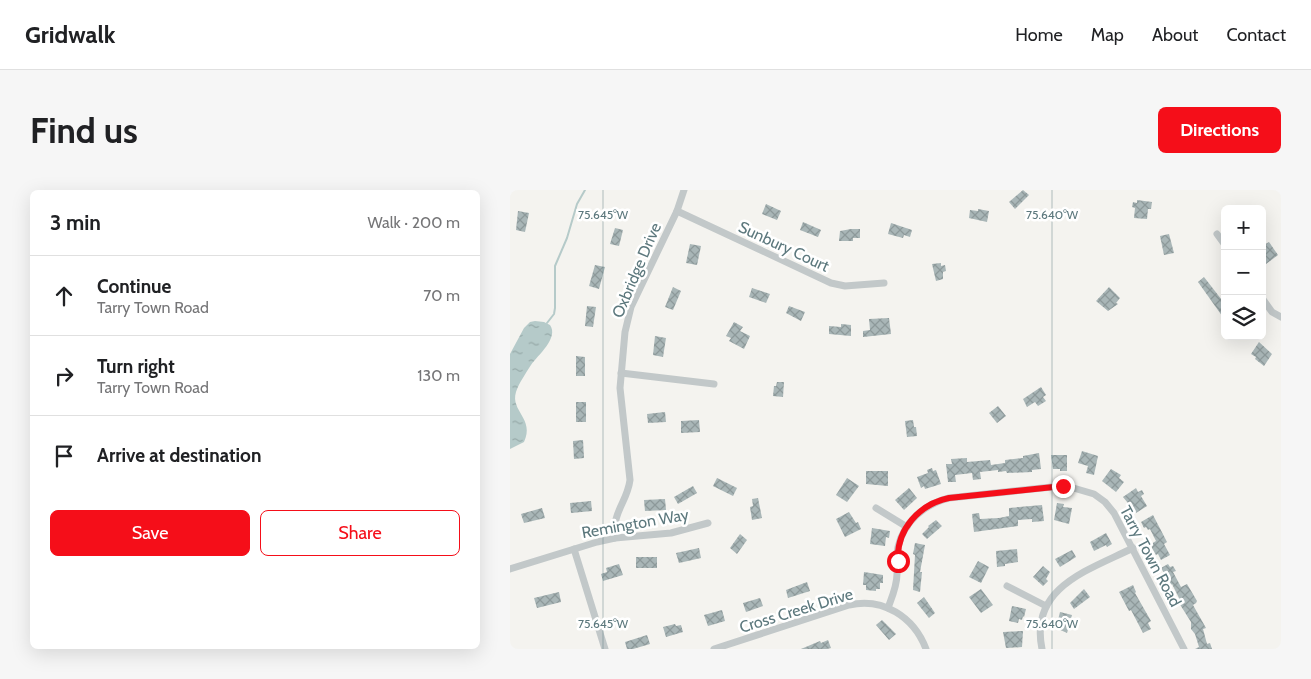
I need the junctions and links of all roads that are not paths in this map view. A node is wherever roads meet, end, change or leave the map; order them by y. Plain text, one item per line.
1 (684, 190) edge
2 (677, 211) junction
3 (1217, 234) dead end
4 (1221, 240) edge
5 (884, 283) dead end
6 (1266, 304) edge
7 (1281, 318) edge
8 (621, 373) junction
9 (714, 384) dead end
10 (876, 508) dead end
11 (708, 523) dead end
12 (907, 527) junction
13 (615, 538) junction
14 (1133, 548) junction
15 (574, 549) junction
16 (510, 569) edge
17 (1007, 586) dead end
18 (1046, 606) junction
19 (888, 608) junction
20 (606, 649) edge
21 (714, 649) edge
22 (926, 649) edge
23 (1042, 649) edge
24 (1184, 649) edge

1 - 2 street, Oxbridge Drive
2 - 5 street, Sunbury Court
2 - 8 street, Oxbridge Drive
3 - 4 street
6 - 7 street
8 - 9 street
8 - 13 street, Oxbridge Drive
10 - 12 street
11 - 13 street, Remington Way
12 - 14 street, Tarry Town Road
12 - 19 street, Tarry Town Road
13 - 15 street, Remington Way
14 - 18 street
14 - 24 street, Tarry Town Road
15 - 16 street, Remington Way
15 - 20 street
17 - 18 street
18 - 23 street
19 - 21 street, Cross Creek Drive
19 - 22 street, Cross Creek Drive

